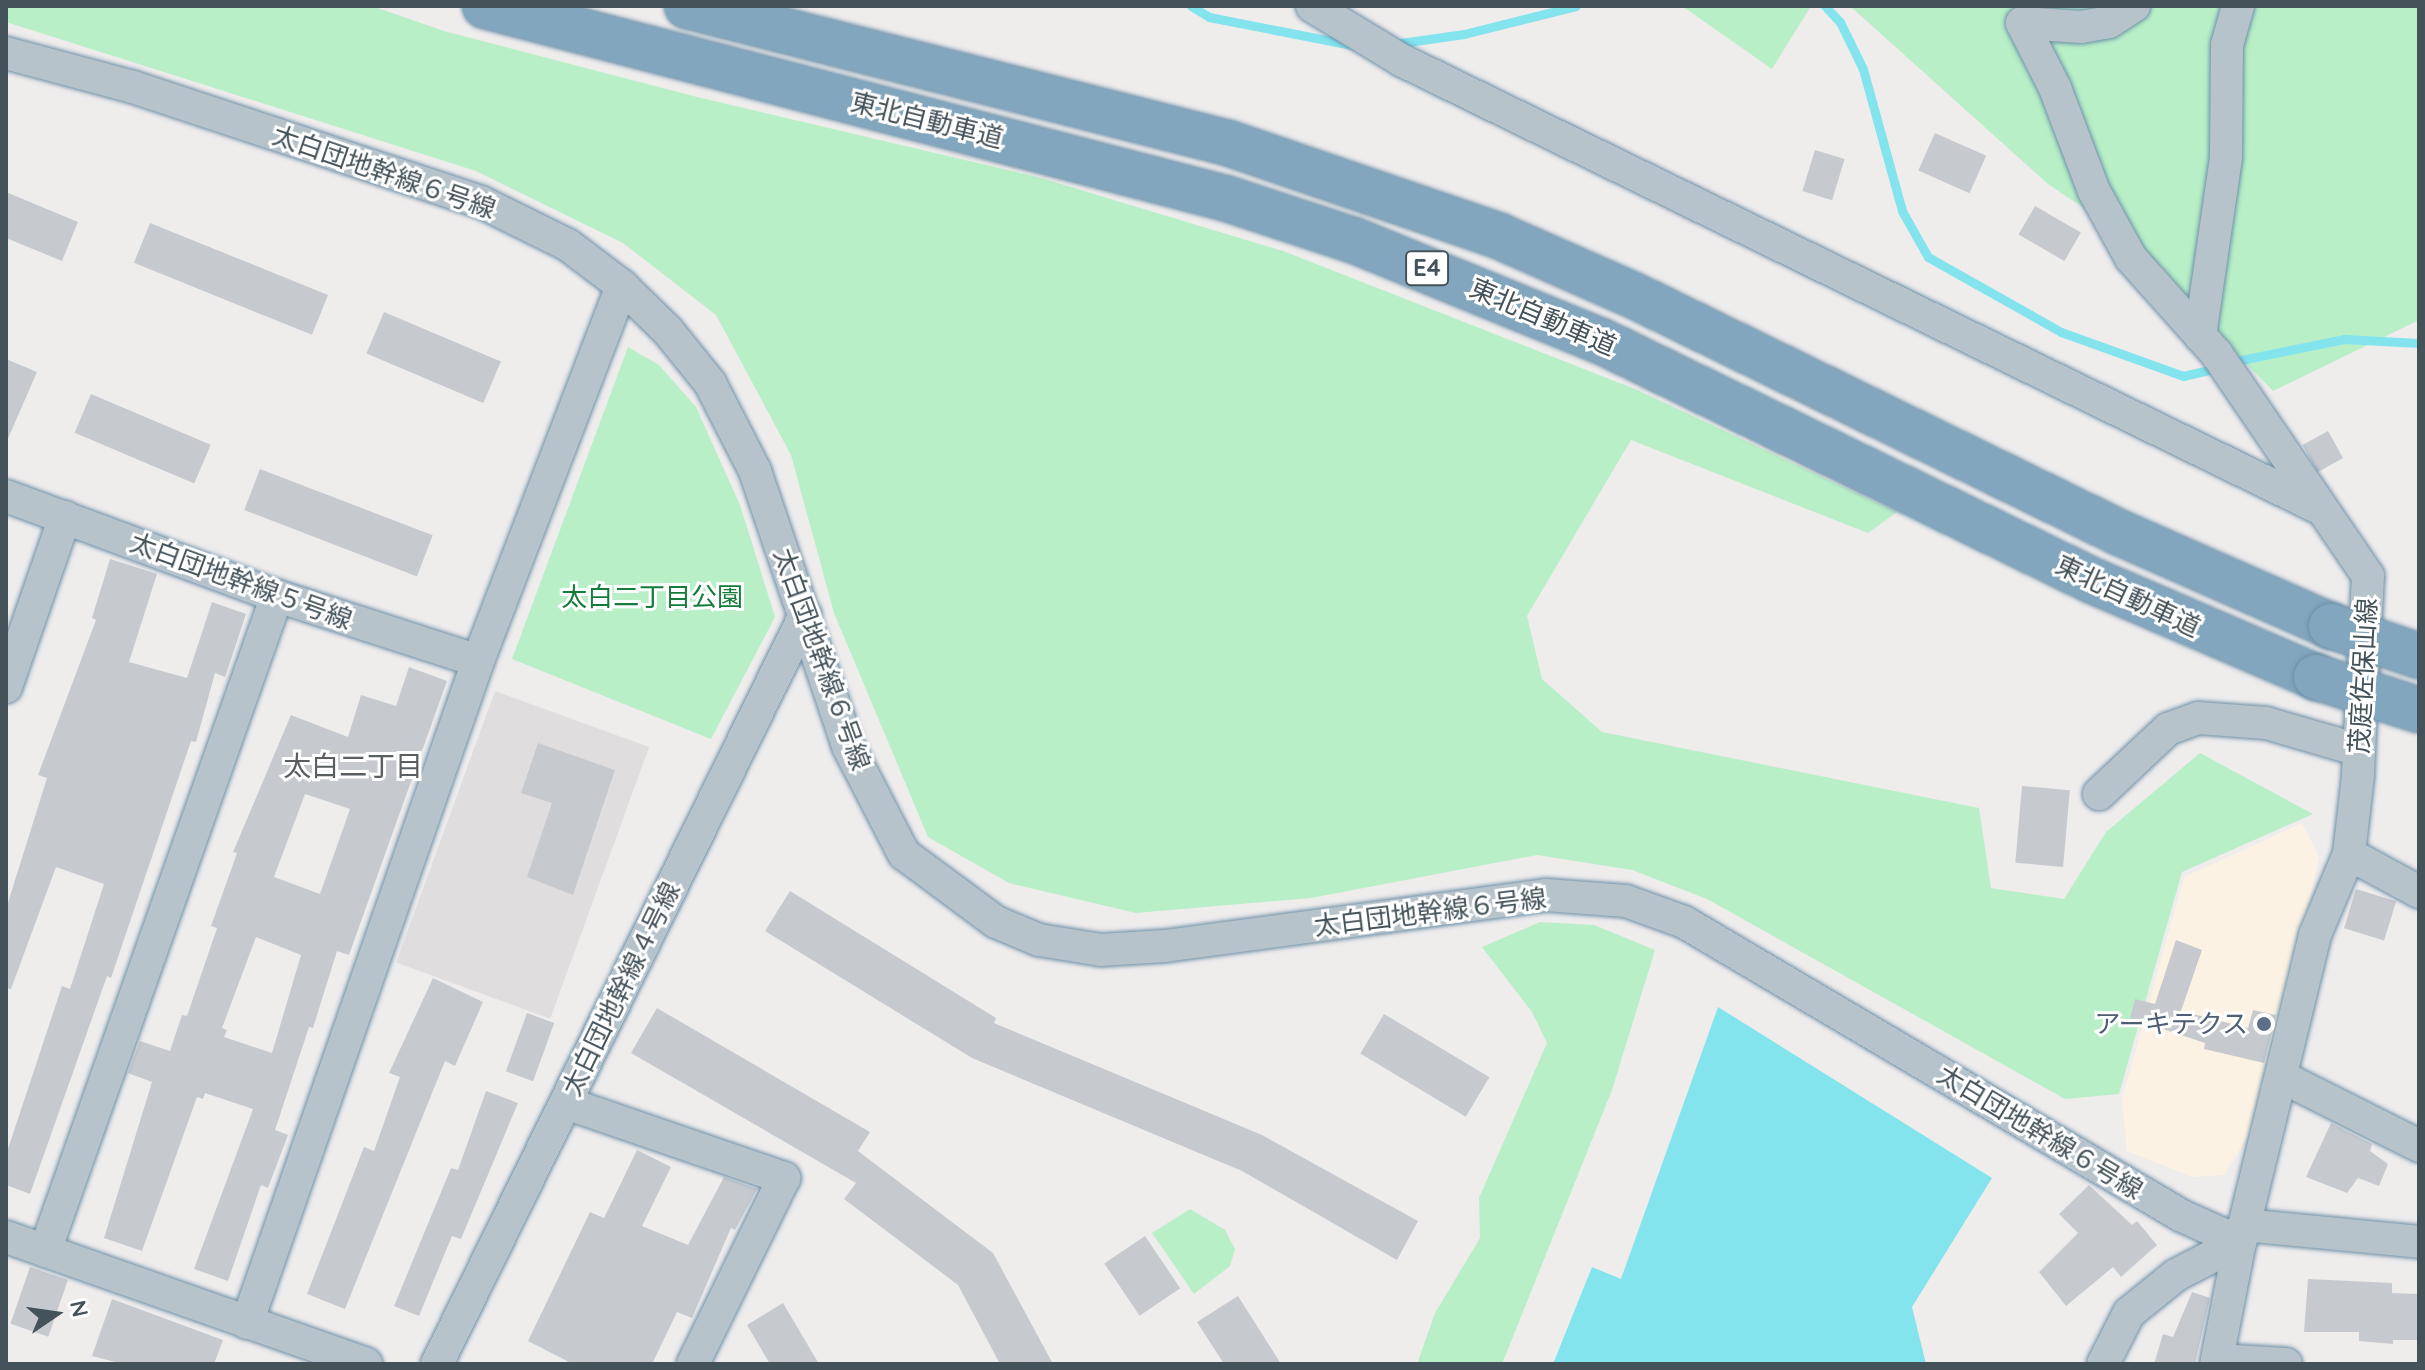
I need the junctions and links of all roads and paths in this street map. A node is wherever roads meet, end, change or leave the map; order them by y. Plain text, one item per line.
1 (485, 6) edge
2 (687, 6) edge
3 (1312, 6) edge
4 (2134, 6) edge
5 (2238, 6) edge
6 (6, 53) edge
7 (622, 286) junction
8 (2208, 345) junction
9 (6, 496) edge
10 (2316, 506) junction
11 (65, 517) junction
12 (277, 596) junction
13 (805, 615) junction
14 (2419, 656) edge
15 (478, 661) junction
16 (6, 687) edge
17 (2419, 710) edge
18 (2359, 750) junction
19 (2099, 794) dead end
20 (2349, 854) junction
21 (2419, 892) edge
22 (2284, 1078) junction
23 (566, 1103) junction
24 (2419, 1146) edge
25 (2242, 1233) junction
26 (6, 1237) edge
27 (2419, 1242) edge
28 (45, 1251) junction
29 (247, 1323) junction
30 (2217, 1362) edge
31 (366, 1364) edge
32 (437, 1364) edge
33 (693, 1364) edge
34 (2103, 1364) edge
35 (2286, 1364) edge

1 - 17 highway, 東北自動車道 / E4, bridge
2 - 14 highway, 東北自動車道 / E4, bridge
3 - 10 street
4 - 8 street, 茂庭佐保山線
5 - 8 street
6 - 7 street, 太白団地幹線６号線
7 - 13 street, 太白団地幹線６号線
7 - 15 street
8 - 10 street, 茂庭佐保山線
9 - 11 street, 太白団地幹線５号線
10 - 18 street, 茂庭佐保山線
11 - 12 street, 太白団地幹線５号線
11 - 16 street
12 - 15 street, 太白団地幹線５号線
12 - 28 street
13 - 23 street, 太白団地幹線４号線
13 - 25 street, 太白団地幹線６号線
15 - 29 street
18 - 19 street
18 - 20 street, 茂庭佐保山線
20 - 21 street
20 - 22 street, 茂庭佐保山線
22 - 24 street
22 - 25 street, 茂庭佐保山線
23 - 32 street, 太白団地幹線４号線
23 - 33 street
25 - 27 street
25 - 30 street, 茂庭佐保山線
25 - 34 street
26 - 28 street
28 - 29 street
29 - 31 street
30 - 35 street

